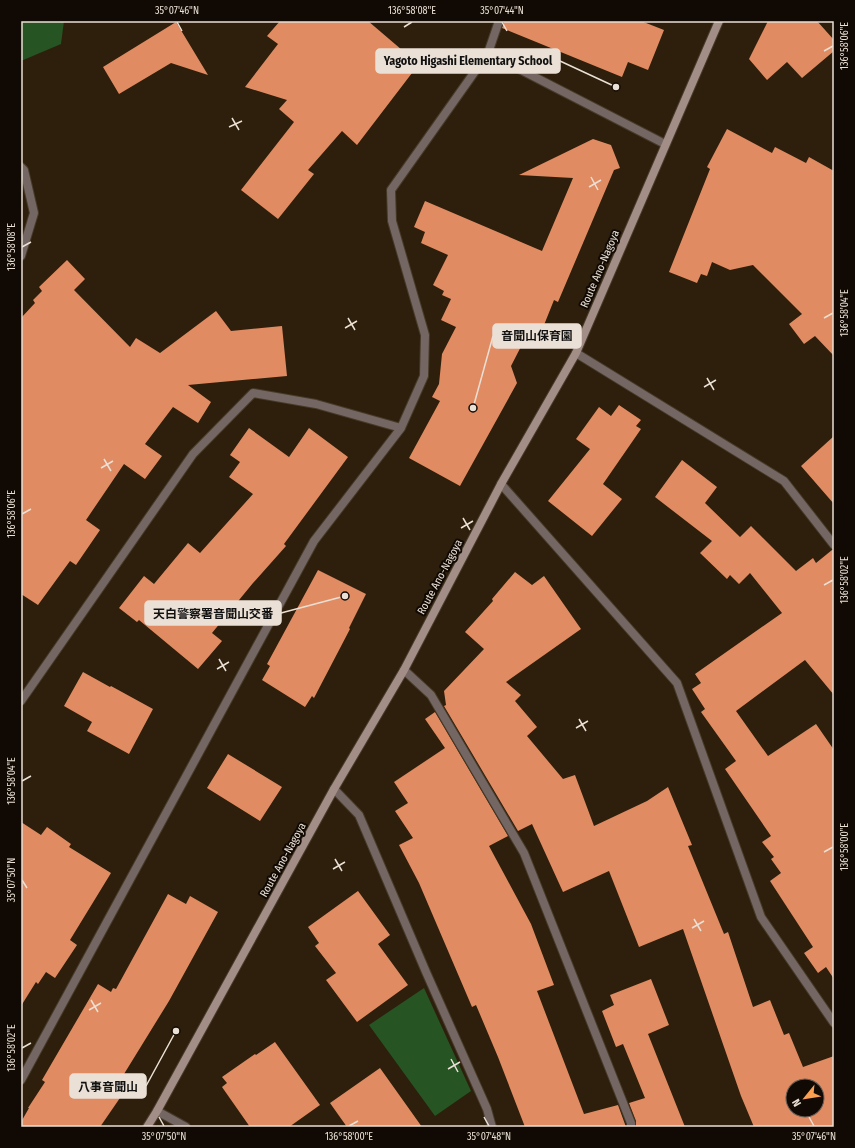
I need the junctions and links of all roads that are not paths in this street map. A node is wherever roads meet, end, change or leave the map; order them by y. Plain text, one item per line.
1 (500, 21) edge
2 (719, 21) edge
3 (488, 53) junction
4 (665, 144) junction
5 (21, 167) edge
6 (21, 256) edge
7 (576, 353) junction
8 (401, 428) junction
9 (501, 484) junction
10 (834, 545) edge
11 (404, 670) junction
12 (21, 701) edge
13 (334, 789) junction
14 (834, 1023) edge
15 (21, 1080) edge
16 (157, 1111) junction
17 (147, 1127) edge
18 (186, 1127) edge
19 (492, 1127) edge
20 (631, 1127) edge

1 - 3 street
2 - 4 main road, Route Ano-Nagoya
3 - 4 street
3 - 8 street
4 - 7 main road, Route Ano-Nagoya
5 - 6 street
7 - 9 main road, Route Ano-Nagoya
7 - 10 street
8 - 12 street
8 - 15 street
9 - 11 main road, Route Ano-Nagoya
9 - 14 street
11 - 13 main road, Route Ano-Nagoya
11 - 20 street
13 - 16 main road, Route Ano-Nagoya
13 - 19 street
16 - 17 main road, Route Ano-Nagoya
16 - 18 street

